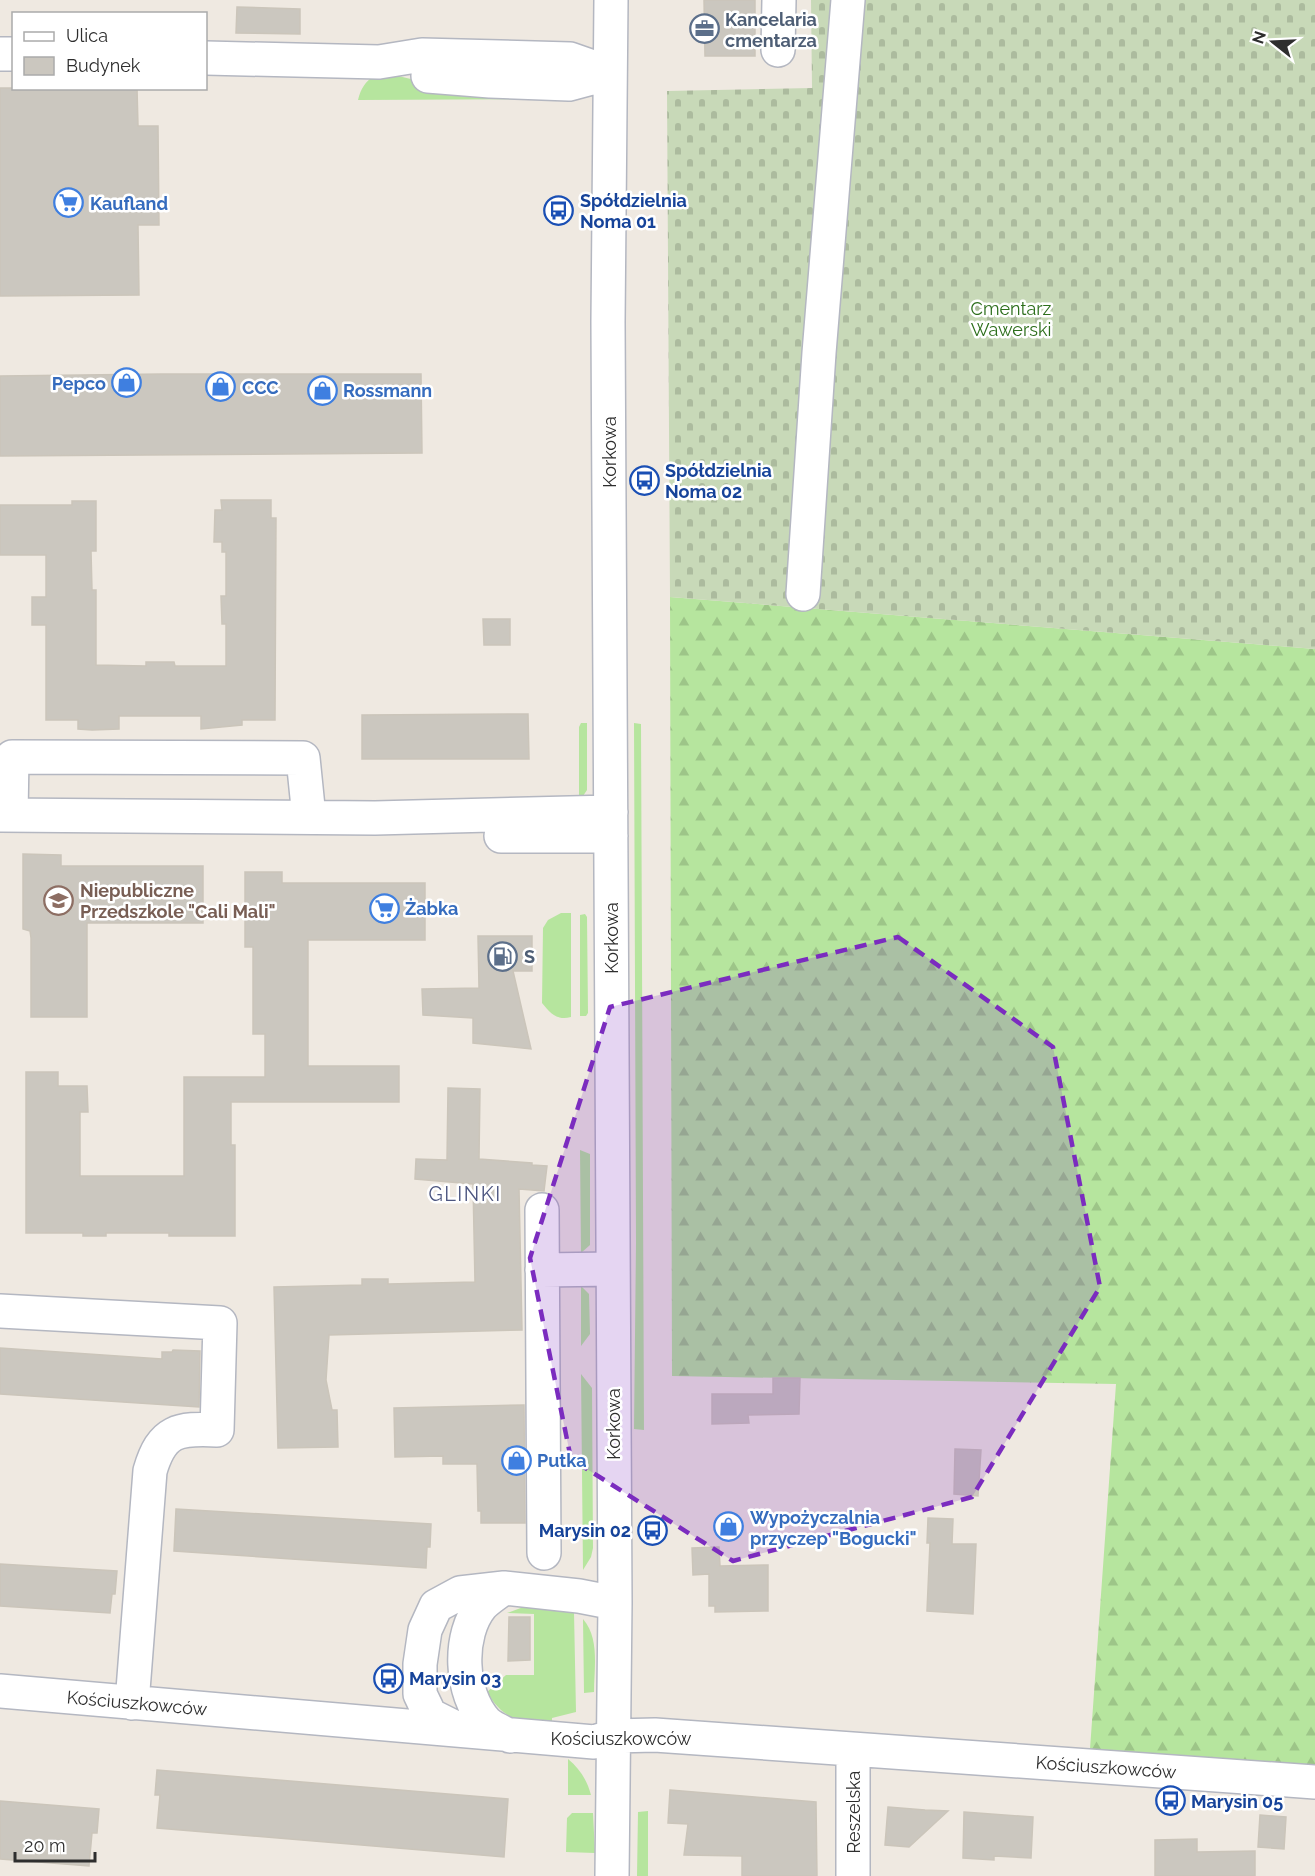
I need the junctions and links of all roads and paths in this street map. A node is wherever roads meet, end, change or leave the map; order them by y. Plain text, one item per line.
1 (611, 0) edge
2 (779, 0) edge
3 (848, 0) edge
4 (778, 50) dead end
5 (207, 58) edge
6 (610, 73) junction
7 (803, 594) dead end
8 (5, 815) edge
9 (309, 817) junction
10 (611, 824) junction
11 (542, 1210) dead end
12 (613, 1269) junction
13 (542, 1270) junction
14 (0, 1311) edge
15 (544, 1553) dead end
16 (504, 1588) junction
17 (615, 1603) junction
18 (0, 1691) edge
19 (132, 1703) junction
20 (463, 1731) junction
21 (510, 1736) junction
22 (614, 1736) junction
23 (853, 1749) junction
24 (1315, 1782) edge
25 (612, 1876) edge
26 (853, 1876) edge

1 - 6 street, Korkowa
2 - 4 street
3 - 7 street
5 - 6 street
6 - 10 street, Korkowa
8 - 9 street
8 - 9 street
9 - 10 street
10 - 12 street, Korkowa
11 - 13 street
12 - 13 street
12 - 17 street, Korkowa
13 - 15 street
14 - 19 street
16 - 17 street
16 - 20 street
16 - 21 street
17 - 22 street, Korkowa
18 - 19 street, Kościuszkowców
19 - 20 street, Kościuszkowców
20 - 21 street, Kościuszkowców
21 - 22 street, Kościuszkowców
22 - 23 street, Kościuszkowców
22 - 25 street, Korkowa
23 - 24 street, Kościuszkowców
23 - 26 street, Reszelska

